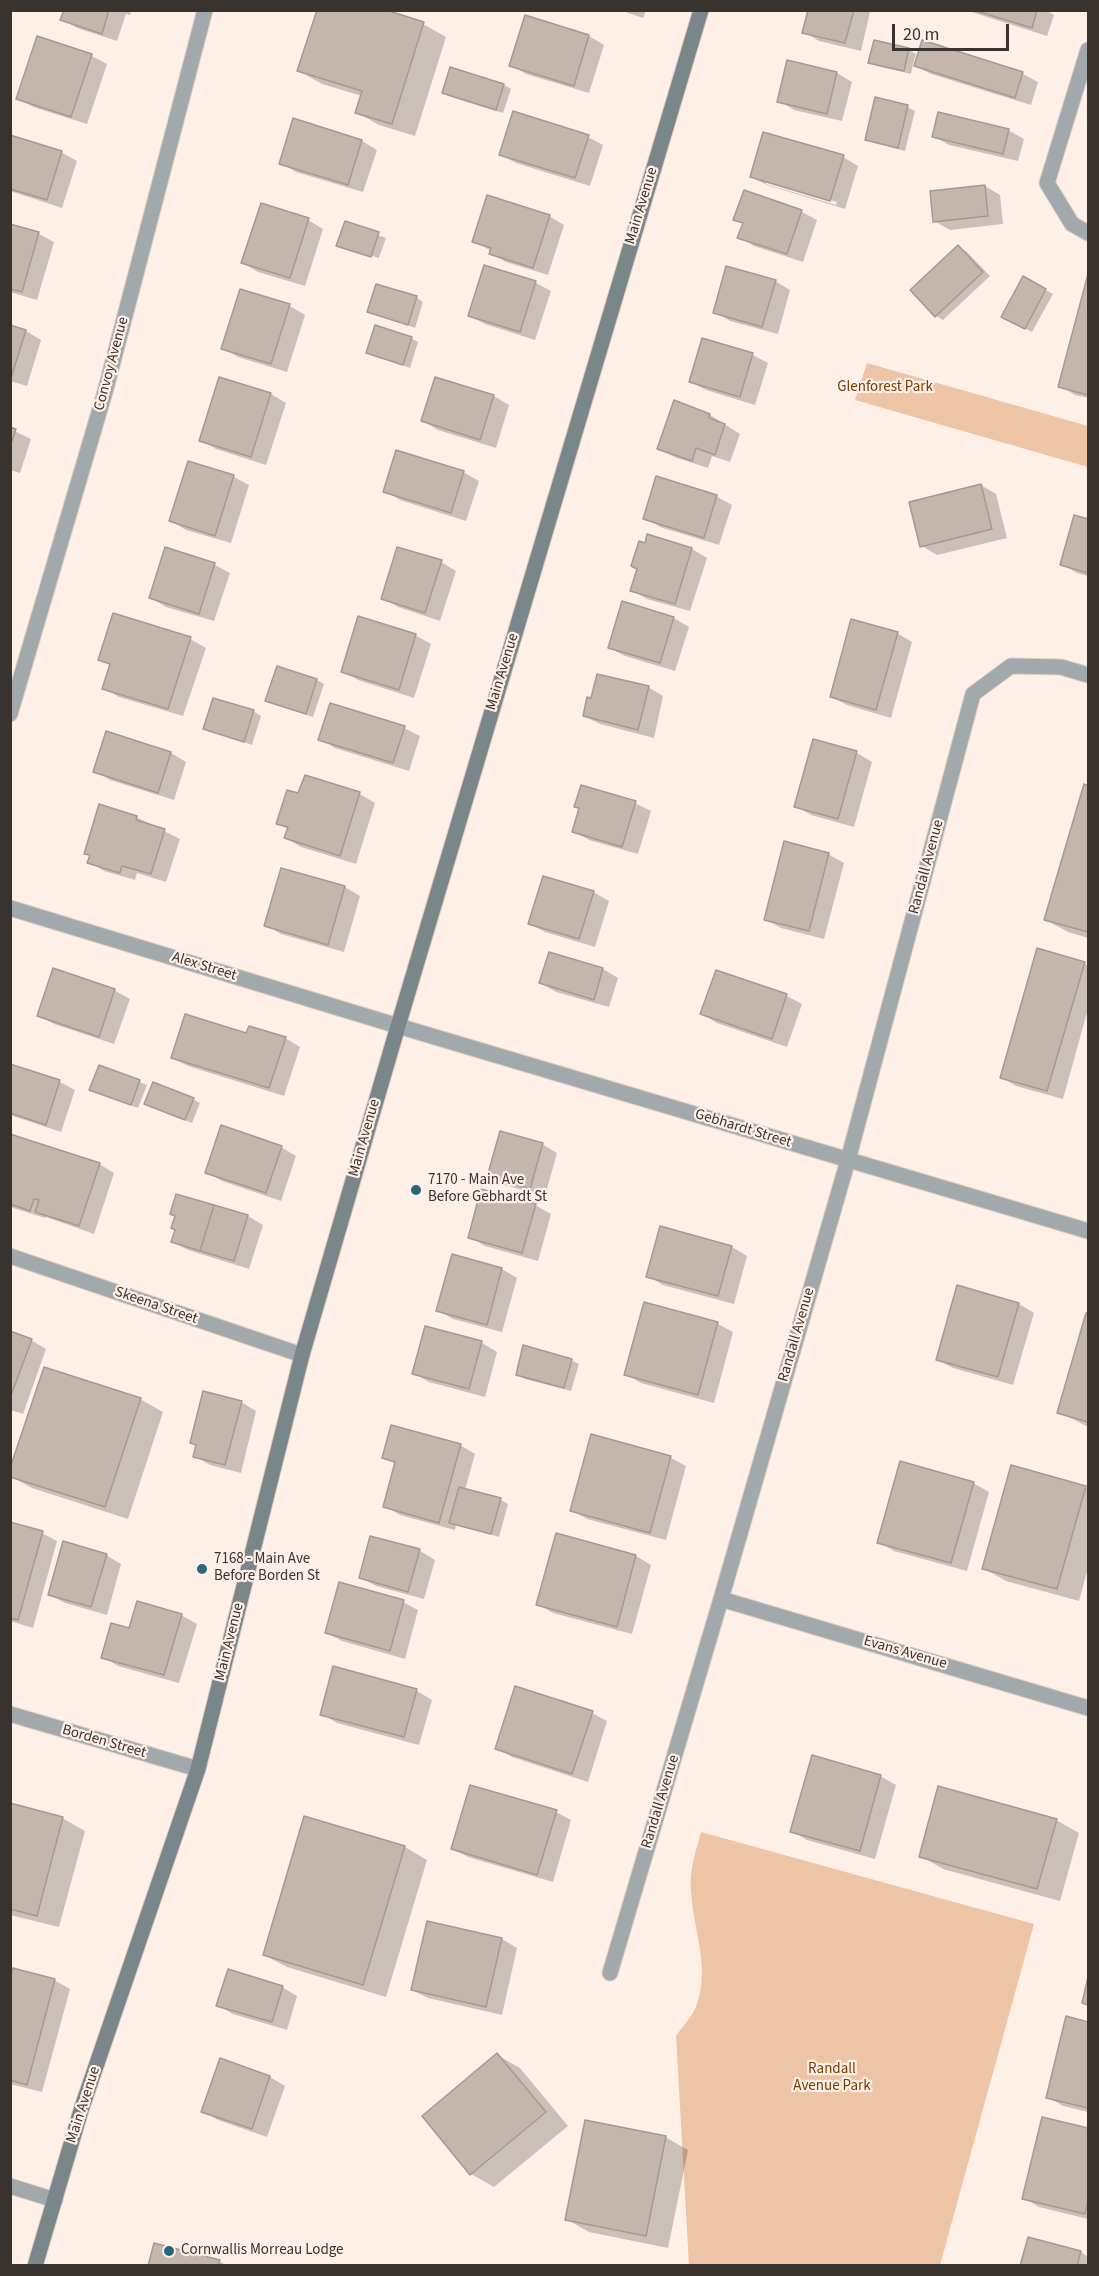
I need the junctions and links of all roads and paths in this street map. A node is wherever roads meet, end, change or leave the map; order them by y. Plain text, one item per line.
1 (205, 10) edge
2 (701, 10) edge
3 (1089, 50) edge
4 (1089, 233) edge
5 (1089, 675) edge
6 (10, 714) edge
7 (10, 908) edge
8 (398, 1026) junction
9 (848, 1160) junction
10 (1089, 1231) edge
11 (10, 1256) edge
12 (302, 1356) junction
13 (721, 1599) junction
14 (1089, 1708) edge
15 (10, 1714) edge
16 (198, 1770) junction
17 (610, 1973) dead end
18 (10, 2186) edge
19 (55, 2200) junction
20 (35, 2265) edge

1 - 6 street, Convoy Avenue
2 - 8 street, Main Avenue
3 - 4 street
5 - 9 street, Randall Avenue
7 - 8 street, Alex Street
8 - 9 street, Gebhardt Street
8 - 12 street, Main Avenue
9 - 10 street, Gebhardt Street
9 - 13 street, Randall Avenue
11 - 12 street, Skeena Street
12 - 16 street, Main Avenue
13 - 14 street, Evans Avenue
13 - 17 street, Randall Avenue
15 - 16 street, Borden Street
16 - 19 street, Main Avenue
18 - 19 street
19 - 20 street, Main Avenue

